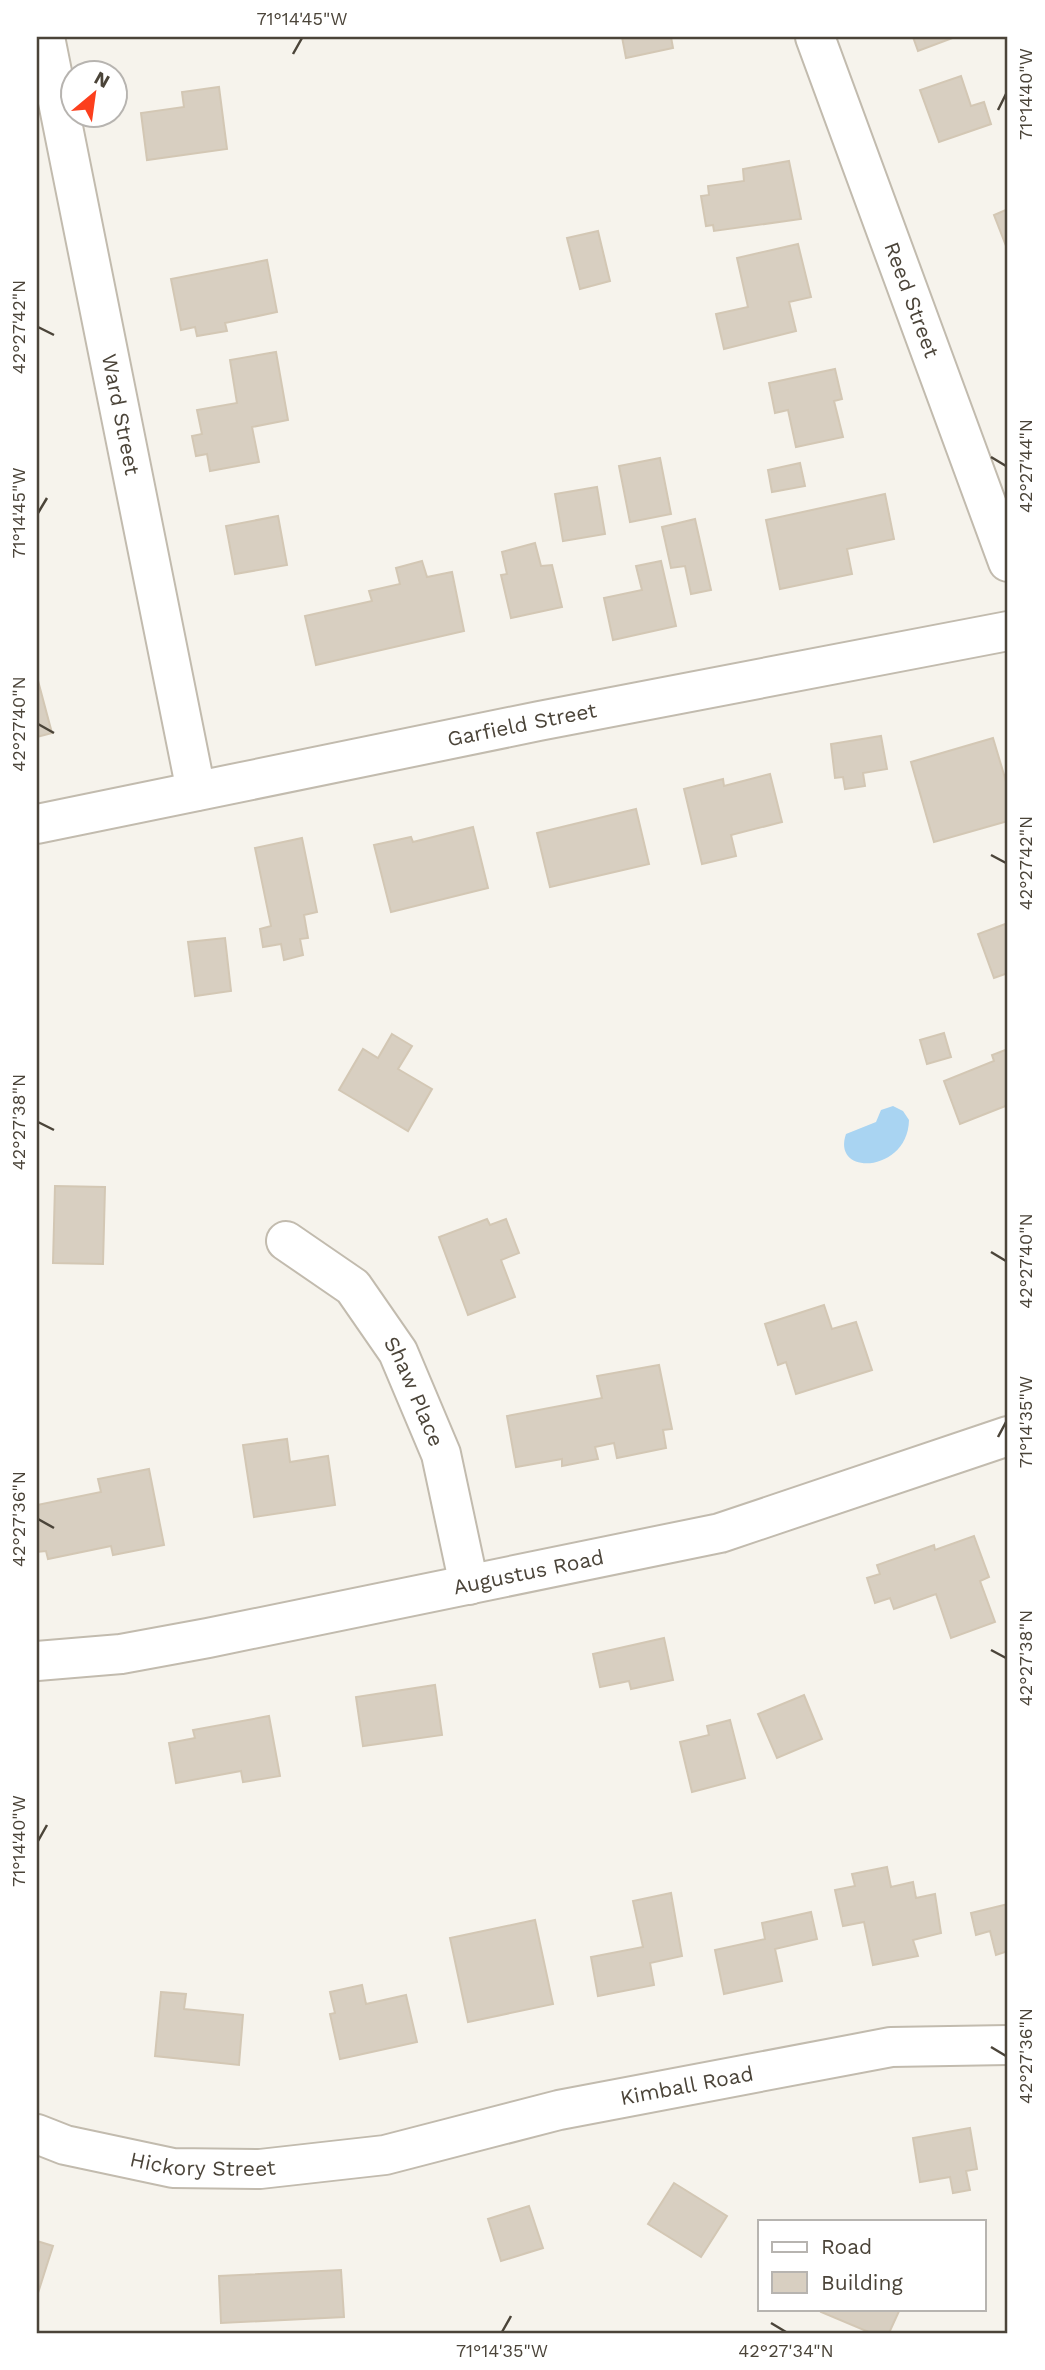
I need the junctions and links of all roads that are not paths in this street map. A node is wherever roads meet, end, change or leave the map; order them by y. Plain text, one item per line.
1 (45, 37) edge
2 (815, 37) edge
3 (1008, 562) edge
4 (1008, 631) edge
5 (196, 791) junction
6 (37, 824) edge
7 (286, 1241) dead end
8 (1008, 1436) edge
9 (469, 1585) junction
10 (37, 1661) edge
11 (1008, 2045) edge
12 (37, 2134) edge
13 (372, 2156) joint

1 - 5 street, Ward Street
2 - 3 street, Reed Street
4 - 5 street, Garfield Street
5 - 6 street, Garfield Street
7 - 9 street, Shaw Place
8 - 9 street, Augustus Road
9 - 10 street, Augustus Road
11 - 13 street, Kimball Road
12 - 13 street, Hickory Street

